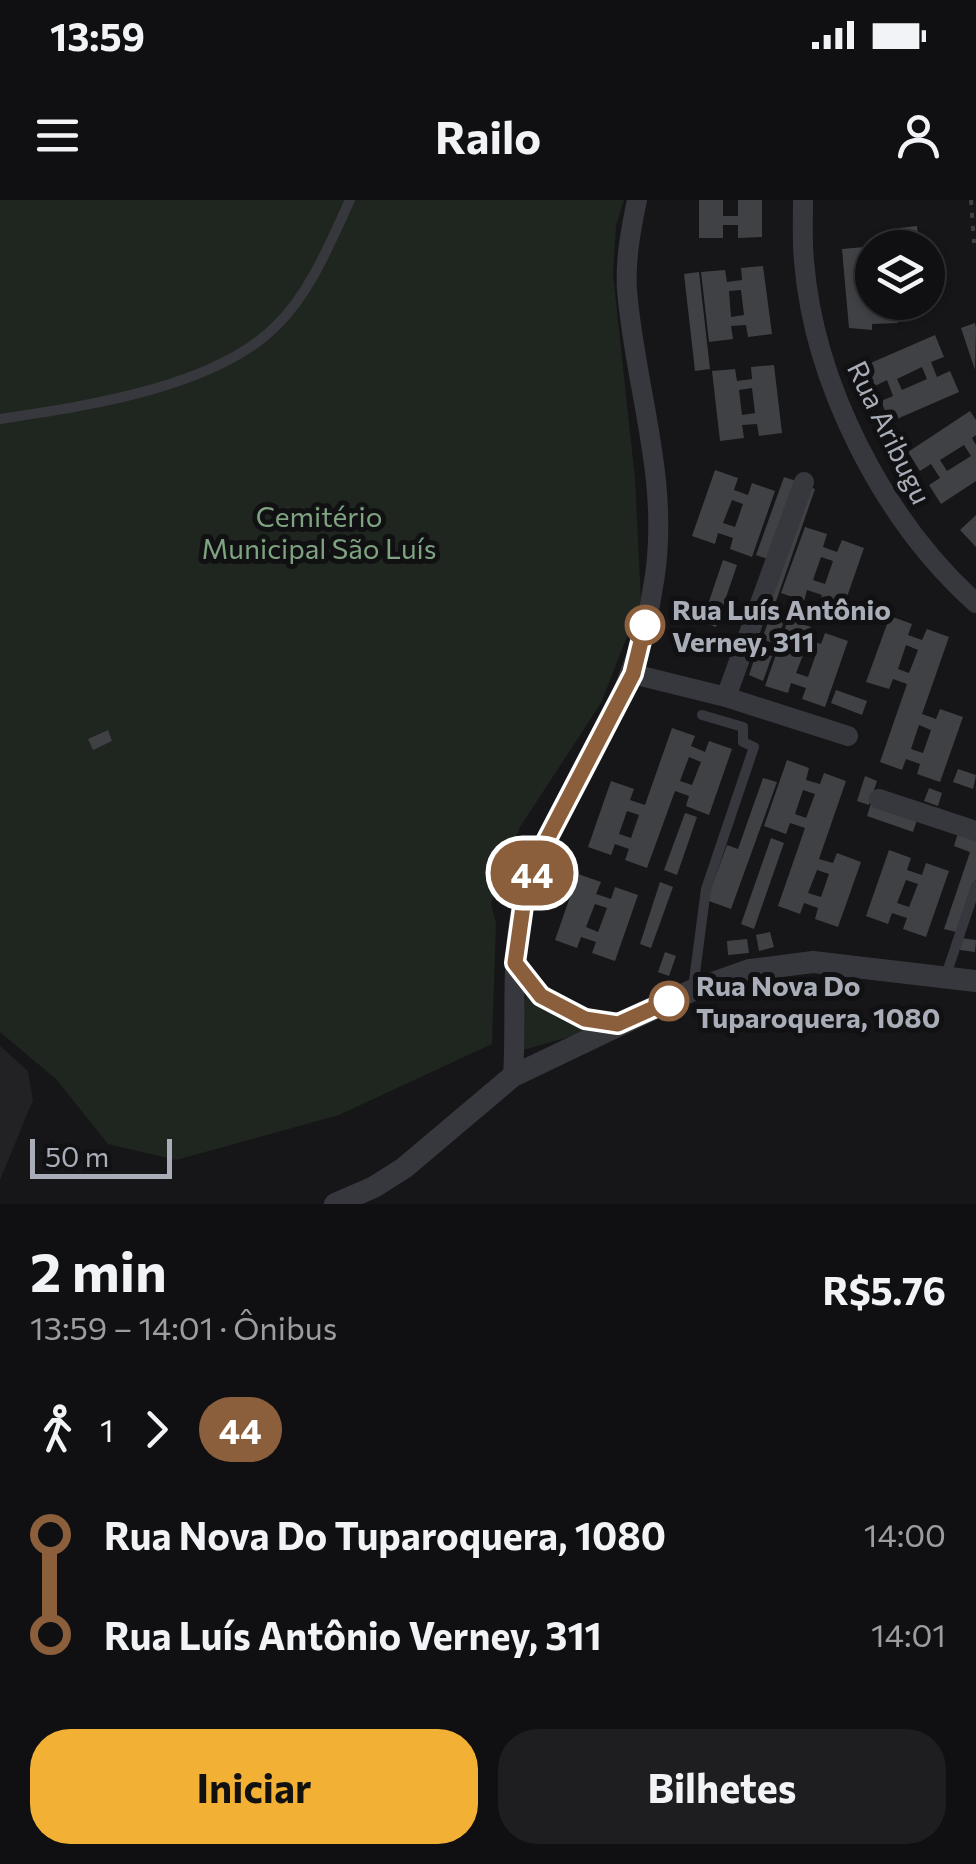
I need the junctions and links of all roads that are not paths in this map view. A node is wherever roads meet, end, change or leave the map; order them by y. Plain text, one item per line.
1 (350, 200) edge
2 (637, 200) edge
3 (803, 200) edge
4 (0, 419) edge
5 (804, 482) dead end
6 (976, 603) edge
7 (633, 674) junction
8 (726, 698) junction
9 (702, 714) dead end
10 (848, 736) dead end
11 (879, 800) dead end
12 (976, 830) edge
13 (976, 886) edge
14 (515, 963) junction
15 (945, 977) junction
16 (976, 981) edge
17 (692, 990) junction
18 (618, 1024) junction
19 (514, 1076) junction
20 (335, 1204) edge

1 - 4 lane
2 - 7 street
3 - 6 street, Rua Aribugu
5 - 8 street
7 - 8 street
7 - 14 street
8 - 10 street
9 - 17 lane
11 - 12 street
13 - 15 lane
14 - 18 street
14 - 19 street
15 - 16 street
15 - 17 street
17 - 18 street
18 - 19 street
19 - 20 street

